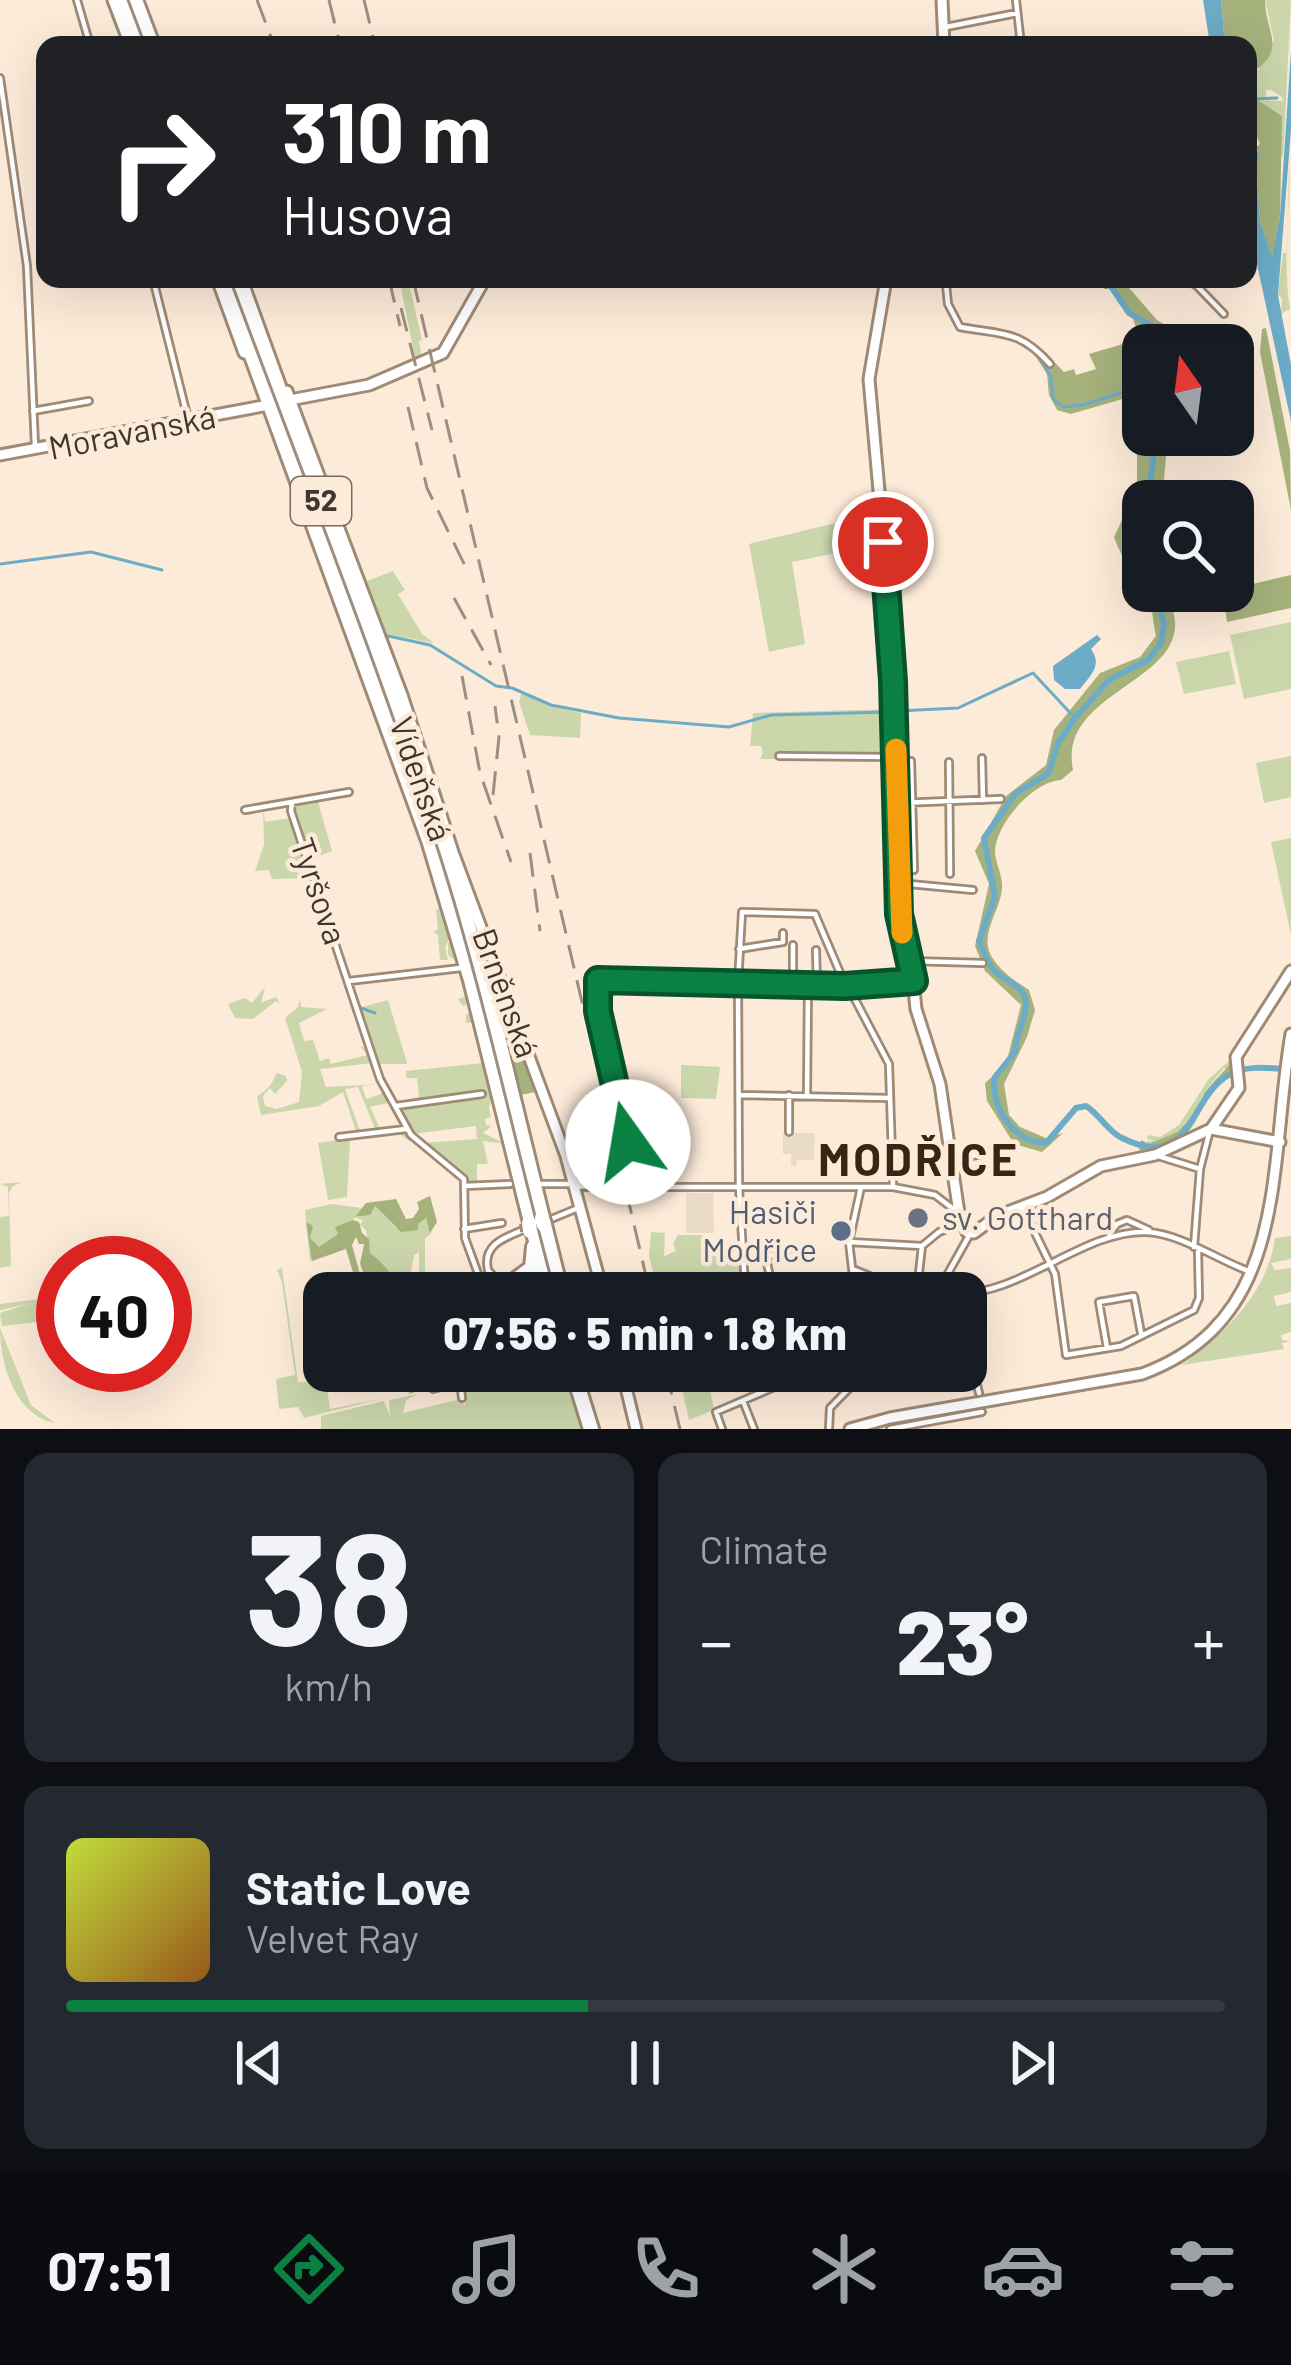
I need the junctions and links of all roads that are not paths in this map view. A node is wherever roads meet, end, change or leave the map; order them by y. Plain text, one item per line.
1 (77, 0) edge
2 (116, 0) edge
3 (138, 0) edge
4 (942, 0) edge
5 (1016, 0) edge
6 (1017, 13) junction
7 (946, 27) junction
8 (87, 36) edge
9 (130, 36) edge
10 (152, 36) edge
11 (945, 36) edge
12 (1020, 36) edge
13 (0, 78) edge
14 (156, 288) edge
15 (223, 288) edge
16 (223, 288) edge
17 (245, 288) edge
18 (246, 288) edge
19 (480, 288) edge
20 (885, 288) edge
21 (946, 288) edge
22 (1199, 288) edge
23 (1224, 314) dead end
24 (1050, 364) dead end
25 (290, 400) junction
26 (89, 401) dead end
27 (263, 406) junction
28 (33, 411) junction
29 (188, 421) junction
30 (35, 452) junction
31 (0, 455) edge
32 (402, 695) junction
33 (403, 723) junction
34 (779, 756) dead end
35 (896, 757) junction
36 (982, 758) dead end
37 (911, 761) dead end
38 (949, 761) dead end
39 (349, 792) dead end
40 (1001, 799) dead end
41 (983, 800) junction
42 (949, 801) junction
43 (292, 802) junction
44 (898, 803) junction
45 (912, 803) junction
46 (245, 809) dead end
47 (914, 869) dead end
48 (950, 874) dead end
49 (440, 876) junction
50 (899, 883) junction
51 (974, 890) dead end
52 (782, 933) dead end
53 (793, 945) dead end
54 (739, 950) junction
55 (816, 950) dead end
56 (911, 961) junction
57 (983, 963) dead end
58 (467, 966) junction
59 (1291, 971) edge
60 (349, 981) junction
61 (914, 981) junction
62 (738, 983) junction
63 (793, 985) junction
64 (813, 985) junction
65 (847, 986) junction
66 (1291, 1034) edge
67 (482, 1094) dead end
68 (739, 1095) junction
69 (789, 1095) junction
70 (807, 1095) junction
71 (891, 1098) junction
72 (396, 1106) junction
73 (406, 1129) junction
74 (1211, 1129) junction
75 (789, 1132) dead end
76 (339, 1137) dead end
77 (1285, 1142) edge
78 (1006, 1149) dead end
79 (1155, 1155) junction
80 (952, 1160) junction
81 (1200, 1169) junction
82 (510, 1184) dead end
83 (541, 1184) dead end
84 (576, 1184) junction
85 (636, 1184) junction
86 (465, 1186) junction
87 (740, 1187) junction
88 (861, 1187) junction
89 (893, 1187) junction
90 (582, 1206) junction
91 (1022, 1206) junction
92 (961, 1218) junction
93 (502, 1223) dead end
94 (534, 1223) junction
95 (464, 1229) junction
96 (1150, 1232) junction
97 (970, 1234) junction
98 (1109, 1234) junction
99 (849, 1242) junction
100 (922, 1246) junction
101 (1196, 1249) junction
102 (741, 1255) junction
103 (765, 1255) junction
104 (809, 1256) dead end
105 (1052, 1264) junction
106 (855, 1270) joint
107 (484, 1272) joint
108 (528, 1272) edge
109 (544, 1272) edge
110 (553, 1272) edge
111 (598, 1272) edge
112 (743, 1272) edge
113 (769, 1272) edge
114 (860, 1272) edge
115 (919, 1272) edge
116 (948, 1272) edge
117 (1251, 1272) dead end
118 (987, 1287) edge
119 (1142, 1335) junction
120 (1107, 1348) junction
121 (461, 1392) edge
122 (584, 1392) edge
123 (627, 1392) edge
124 (763, 1392) edge
125 (846, 1392) edge
126 (462, 1399) dead end
127 (742, 1401) junction
128 (982, 1412) dead end
129 (595, 1429) edge
130 (636, 1429) edge
131 (722, 1429) edge
132 (754, 1429) edge
133 (829, 1429) edge
134 (850, 1429) edge
135 (890, 1429) edge

1 - 8 street
2 - 9 highway
3 - 10 highway
4 - 7 street
5 - 6 street
6 - 7 street
6 - 12 street
7 - 11 street
13 - 28 street
14 - 29 street
15 - 27 street, Vídeňská
16 - 49 highway, Vídeňská / 52
17 - 33 highway, Vídeňská / 52
18 - 25 street, Vídeňská
19 - 25 street
20 - 35 street
21 - 24 street
22 - 23 street
25 - 32 street, Vídeňská
26 - 28 street
27 - 29 street, Moravanská
27 - 49 street, Vídeňská
28 - 30 street
29 - 30 street, Moravanská
30 - 31 street, Moravanská
32 - 33 highway
32 - 84 street, Brněnská
33 - 94 highway, Vídeňská / 52
34 - 35 street
35 - 44 street
36 - 41 street
37 - 45 street
38 - 42 street
39 - 43 street
40 - 41 street
41 - 42 street
42 - 45 street
42 - 48 street
43 - 46 street
43 - 60 street, Tyršova
44 - 45 street
44 - 50 street
45 - 47 street
49 - 58 highway, Vídeňská / 52
50 - 51 street
50 - 56 street
52 - 54 street
53 - 63 street
54 - 62 street
54 - 65 street
55 - 64 street
56 - 57 street
56 - 61 street
58 - 60 street, Tyršova
58 - 94 highway, Vídeňská / 52
59 - 74 street
60 - 72 street, Tyršova
61 - 65 street
61 - 80 street
62 - 63 street
62 - 68 street
62 - 85 street
63 - 64 street
64 - 65 street
64 - 70 street
65 - 71 street
66 - 77 street
67 - 72 street
68 - 69 street
68 - 87 street
69 - 70 street
69 - 75 street
70 - 71 street
71 - 89 street
72 - 73 street, Tyršova
73 - 76 street
73 - 86 street, Tyršova
74 - 77 street
74 - 79 street
74 - 81 street
77 - 134 street
78 - 80 street
79 - 81 street
79 - 91 street
80 - 92 street
81 - 101 street
82 - 86 street
83 - 84 street
84 - 85 street, bridge
84 - 90 street, Brněnská
85 - 87 street
86 - 95 street
87 - 88 street
87 - 102 street
88 - 89 street
88 - 99 street
89 - 92 street
90 - 107 street
90 - 111 street, Brněnská
91 - 97 street
91 - 105 street
92 - 97 street
92 - 100 street
93 - 95 street
94 - 108 highway
94 - 109 highway, Vídeňská / 52
94 - 110 highway, Vídeňská / 52
95 - 107 street
96 - 98 street
96 - 98 street
96 - 101 street
97 - 116 street
98 - 105 street
99 - 100 street
99 - 106 street
100 - 115 street
101 - 117 street
101 - 119 street
102 - 103 street
102 - 112 street
103 - 104 street
103 - 113 street
105 - 118 street
105 - 120 street
106 - 114 street
119 - 120 street
119 - 120 street
121 - 126 street
122 - 129 highway
123 - 130 street
124 - 127 street
125 - 133 street
127 - 131 street
127 - 132 street
128 - 135 street

